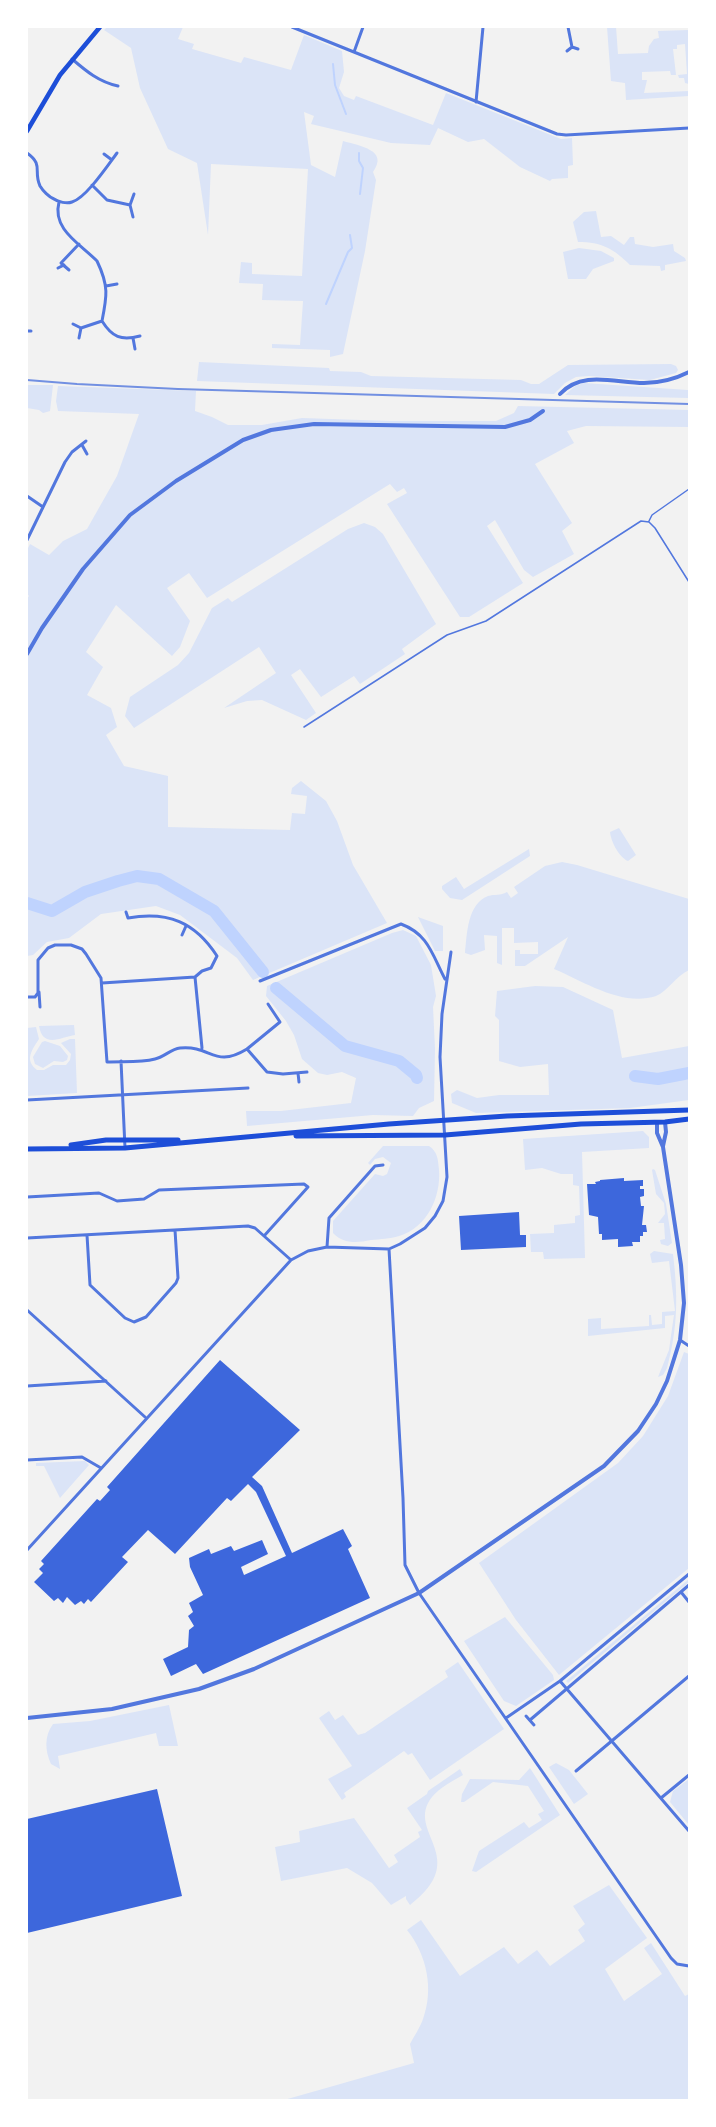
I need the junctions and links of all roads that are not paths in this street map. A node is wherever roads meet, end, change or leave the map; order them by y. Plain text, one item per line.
1 (100, 27) edge
2 (292, 27) edge
3 (363, 27) edge
4 (483, 27) edge
5 (568, 27) edge
6 (572, 47) junction
7 (578, 49) dead end
8 (567, 51) dead end
9 (354, 52) junction
10 (72, 59) junction
11 (118, 86) dead end
12 (476, 102) junction
13 (689, 128) edge
14 (27, 131) edge
15 (27, 153) edge
16 (117, 153) dead end
17 (104, 154) dead end
18 (112, 160) junction
19 (92, 185) junction
20 (134, 194) dead end
21 (60, 202) junction
22 (130, 205) junction
23 (133, 217) dead end
24 (79, 244) junction
25 (64, 265) junction
26 (58, 268) dead end
27 (69, 270) dead end
28 (117, 284) dead end
29 (106, 286) junction
30 (102, 321) junction
31 (72, 324) dead end
32 (81, 328) junction
33 (140, 336) dead end
34 (79, 338) dead end
35 (133, 338) junction
36 (135, 349) dead end
37 (689, 372) edge
38 (560, 394) dead end
39 (543, 411) dead end
40 (86, 441) dead end
41 (82, 445) junction
42 (87, 454) dead end
43 (689, 489) edge
44 (27, 496) edge
45 (43, 507) junction
46 (649, 522) junction
47 (27, 540) edge
48 (689, 582) edge
49 (27, 654) edge
50 (304, 728) dead end
51 (126, 912) dead end
52 (186, 926) junction
53 (182, 935) dead end
54 (451, 952) dead end
55 (195, 977) junction
56 (446, 980) junction
57 (260, 981) dead end
58 (102, 982) junction
59 (39, 991) junction
60 (27, 997) edge
61 (268, 1004) dead end
62 (40, 1007) dead end
63 (202, 1048) junction
64 (247, 1049) junction
65 (121, 1061) junction
66 (307, 1072) dead end
67 (298, 1073) junction
68 (299, 1082) dead end
69 (248, 1088) dead end
70 (123, 1095) junction
71 (27, 1100) edge
72 (689, 1110) edge
73 (659, 1111) junction
74 (689, 1119) edge
75 (444, 1120) junction
76 (657, 1122) junction
77 (665, 1122) junction
78 (276, 1135) junction
79 (445, 1135) junction
80 (125, 1140) junction
81 (198, 1140) junction
82 (55, 1147) junction
83 (663, 1147) junction
84 (125, 1148) junction
85 (27, 1149) edge
86 (383, 1166) dead end
87 (27, 1197) edge
88 (175, 1230) junction
89 (87, 1235) junction
90 (264, 1236) junction
91 (27, 1238) edge
92 (327, 1247) junction
93 (388, 1249) junction
94 (291, 1260) junction
95 (27, 1310) edge
96 (680, 1340) junction
97 (689, 1346) edge
98 (106, 1381) junction
99 (27, 1386) edge
100 (146, 1418) junction
101 (27, 1460) edge
102 (101, 1468) junction
103 (27, 1550) edge
104 (689, 1574) edge
105 (689, 1585) edge
106 (681, 1592) junction
107 (419, 1593) junction
108 (689, 1602) edge
109 (689, 1676) edge
110 (560, 1681) junction
111 (568, 1689) junction
112 (526, 1716) dead end
113 (27, 1718) edge
114 (506, 1718) junction
115 (530, 1720) junction
116 (534, 1725) dead end
117 (612, 1742) junction
118 (576, 1771) dead end
119 (689, 1775) edge
120 (661, 1798) junction
121 (689, 1830) edge
122 (689, 1966) edge

1 - 10 main road
2 - 9 street
3 - 9 street
4 - 12 street
5 - 6 street
6 - 7 street
6 - 8 street
9 - 12 street
10 - 11 street
10 - 14 main road
12 - 13 street
15 - 21 street
16 - 18 street
17 - 18 street
18 - 19 street
19 - 21 street
19 - 22 street
20 - 22 street
21 - 24 street
22 - 23 street
24 - 25 street
24 - 29 street
25 - 26 street
25 - 27 street
28 - 29 street
29 - 30 street
30 - 32 street
30 - 35 street
31 - 32 street
32 - 34 street
33 - 35 street
35 - 36 street
37 - 38 street
39 - 49 street
40 - 41 street
41 - 42 street
41 - 45 street
43 - 46 lane
44 - 45 street
45 - 47 street
46 - 48 lane
46 - 50 lane
51 - 52 street
52 - 53 street
52 - 55 street
54 - 56 street
55 - 58 street
55 - 63 street
56 - 57 street
56 - 75 street
58 - 59 street
58 - 65 street
59 - 60 street
59 - 62 street
61 - 64 street
63 - 64 street
63 - 65 street
64 - 67 street
65 - 70 street
66 - 67 street
67 - 68 street
69 - 70 street
70 - 71 street
70 - 80 street
72 - 73 highway
73 - 75 highway
73 - 76 highway
73 - 77 highway
74 - 77 highway
75 - 78 highway
75 - 79 street
76 - 77 highway
76 - 79 highway
76 - 83 street
77 - 83 street
78 - 79 highway
78 - 81 highway
79 - 93 street
80 - 81 highway
80 - 82 highway
80 - 84 street
81 - 84 highway
82 - 84 highway
82 - 85 highway
83 - 96 street
86 - 92 street
87 - 90 street
88 - 89 street
88 - 89 street
88 - 90 street
89 - 91 street
90 - 94 street
92 - 93 street
92 - 94 street
93 - 107 street
94 - 100 street
95 - 98 street
96 - 97 street
96 - 107 street
98 - 99 street
98 - 100 street
100 - 102 street
101 - 102 street
102 - 103 street
104 - 110 street
105 - 106 street
106 - 108 street
106 - 111 street
107 - 113 street
107 - 114 street
109 - 117 street
110 - 111 street
110 - 114 street
111 - 115 street
111 - 117 street
112 - 115 street
114 - 122 street
115 - 116 street
117 - 118 street
117 - 120 street
119 - 120 street
120 - 121 street

